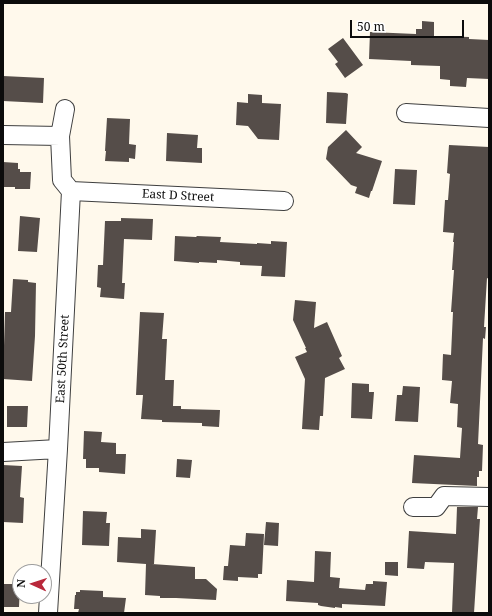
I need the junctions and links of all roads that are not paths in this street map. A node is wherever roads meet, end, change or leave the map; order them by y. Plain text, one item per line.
1 (65, 109) dead end
2 (406, 113) dead end
3 (489, 118) edge
4 (3, 135) edge
5 (60, 136) junction
6 (71, 191) junction
7 (284, 201) dead end
8 (58, 450) junction
9 (3, 452) edge
10 (489, 497) edge
11 (413, 507) dead end
12 (48, 613) edge

1 - 5 street
2 - 3 street
4 - 5 street
5 - 6 street
6 - 7 street, East D Street
6 - 8 street, East 50th Street
8 - 9 street
8 - 12 street, East 50th Street
10 - 11 street

